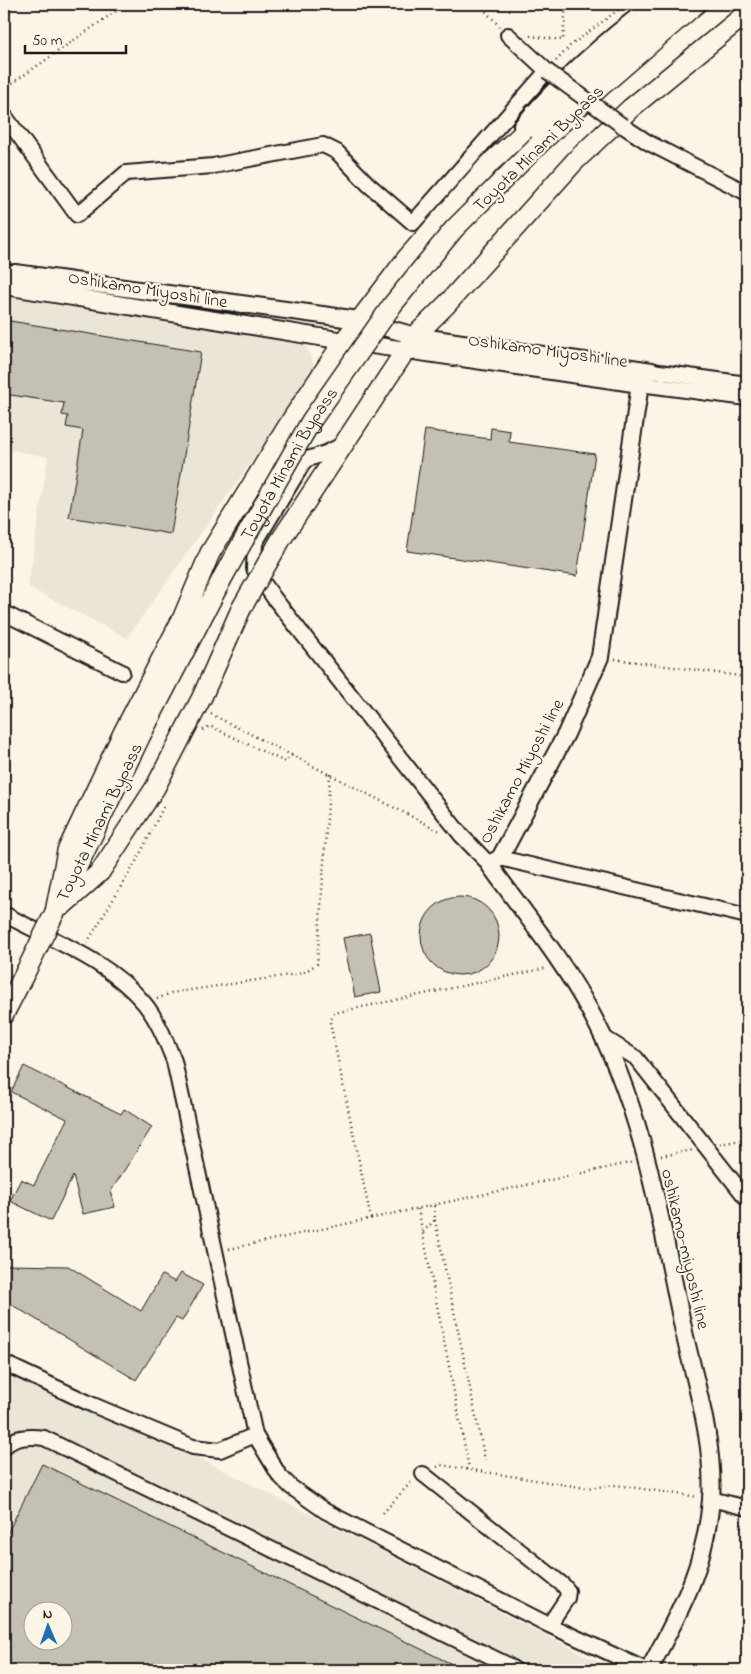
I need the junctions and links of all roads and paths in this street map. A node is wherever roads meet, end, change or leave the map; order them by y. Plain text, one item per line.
1 (126, 4) edge
2 (479, 4) edge
3 (566, 4) edge
4 (626, 4) edge
5 (653, 4) edge
6 (678, 4) edge
7 (696, 4) edge
8 (747, 13) edge
9 (508, 35) junction
10 (547, 71) junction
11 (4, 90) edge
12 (4, 115) edge
13 (490, 163) junction
14 (747, 193) edge
15 (4, 274) edge
16 (4, 283) edge
17 (359, 320) junction
18 (344, 341) junction
19 (409, 343) junction
20 (652, 371) joint
21 (640, 384) junction
22 (747, 384) edge
23 (747, 398) edge
24 (294, 416) junction
25 (343, 444) junction
26 (294, 477) junction
27 (4, 613) edge
28 (600, 657) junction
29 (122, 672) dead end
30 (747, 677) edge
31 (206, 711) dead end
32 (202, 731) dead end
33 (292, 755) junction
34 (330, 774) junction
35 (167, 799) dead end
36 (461, 835) junction
37 (495, 861) junction
38 (55, 912) junction
39 (4, 914) edge
40 (747, 916) edge
41 (80, 954) junction
42 (561, 965) junction
43 (145, 1004) junction
44 (4, 1014) edge
45 (603, 1037) junction
46 (747, 1139) edge
47 (707, 1147) junction
48 (646, 1160) junction
49 (747, 1198) edge
50 (434, 1205) junction
51 (418, 1209) junction
52 (370, 1219) junction
53 (435, 1220) junction
54 (423, 1232) junction
55 (215, 1252) junction
56 (4, 1363) edge
57 (255, 1435) junction
58 (4, 1447) edge
59 (485, 1460) dead end
60 (469, 1468) junction
61 (423, 1474) junction
62 (711, 1499) junction
63 (747, 1508) edge
64 (383, 1513) dead end
65 (549, 1625) junction
66 (515, 1670) edge
67 (648, 1670) edge

1 - 11 path
2 - 9 path
3 - 9 path
4 - 10 path
5 - 13 street
6 - 13 highway
7 - 38 highway, Toyota Minami Bypass, bridge
8 - 19 highway
9 - 10 street
10 - 12 street
10 - 14 street, bridge
13 - 17 highway
15 - 17 main road, Oshikamo Miyoshi line
16 - 18 main road, Oshikamo Miyoshi line
17 - 18 highway
17 - 19 main road, Oshikamo Miyoshi line
18 - 19 main road, Oshikamo Miyoshi line
18 - 24 highway
19 - 20 main road, Oshikamo Miyoshi line
19 - 21 main road, Oshikamo Miyoshi line
19 - 25 highway
20 - 22 street
21 - 23 street
21 - 28 main road, Oshikamo Miyoshi line
24 - 26 street
24 - 38 highway
25 - 26 street
25 - 38 highway, bridge
26 - 36 street
27 - 29 street
28 - 30 path
28 - 37 main road, Oshikamo Miyoshi line
31 - 33 path
32 - 33 path
33 - 34 path
34 - 36 path
34 - 43 path
35 - 41 path
36 - 37 street
37 - 40 street
37 - 42 main road, oshikamo-miyoshi line
38 - 44 highway, Toyota Minami Bypass, bridge
39 - 41 street
41 - 43 street
42 - 45 main road, oshikamo-miyoshi line
42 - 52 path
43 - 55 street
45 - 47 street
45 - 48 main road, oshikamo-miyoshi line
46 - 47 path
47 - 48 path
47 - 49 street
48 - 50 path
48 - 62 main road, oshikamo-miyoshi line
50 - 51 path
50 - 53 path
51 - 52 path
51 - 54 path
52 - 55 path
53 - 54 path
53 - 59 path
54 - 60 path
55 - 57 street
56 - 57 street
57 - 65 street
58 - 66 street
60 - 61 path
60 - 62 path
61 - 64 path
61 - 65 street
62 - 63 street
62 - 67 main road, oshikamo-miyoshi line
65 - 67 street

